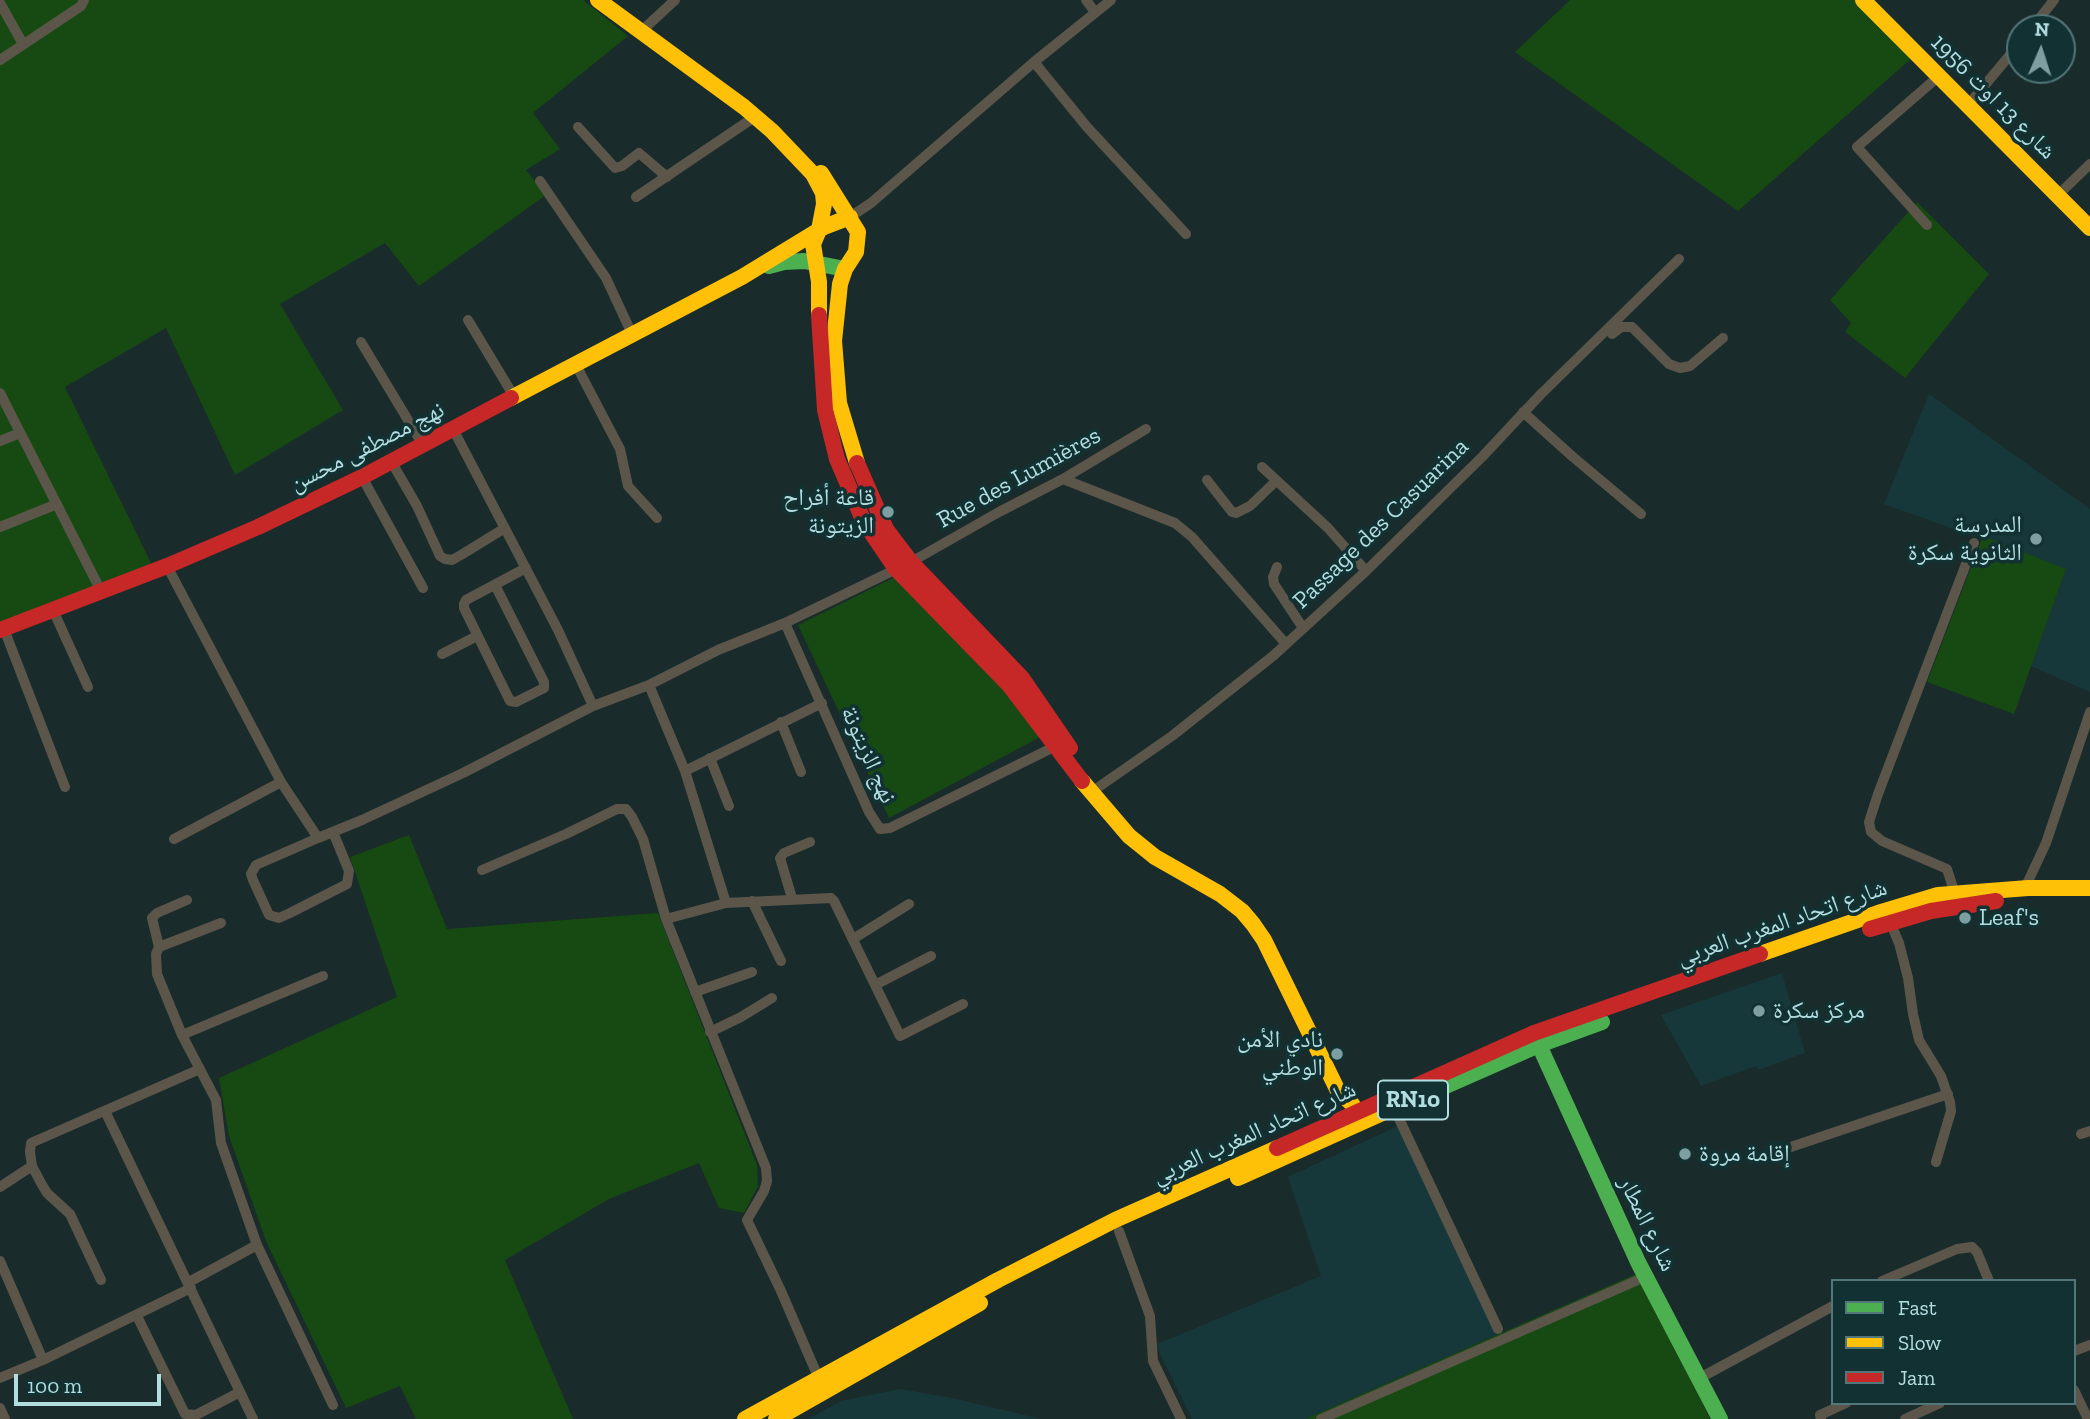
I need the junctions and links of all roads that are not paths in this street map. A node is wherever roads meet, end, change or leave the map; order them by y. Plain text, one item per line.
1 (84, 0) edge
2 (598, 0) edge
3 (614, 0) edge
4 (675, 0) edge
5 (1086, 0) edge
6 (1111, 0) edge
7 (1863, 0) edge
8 (2054, 0) edge
9 (0, 3) edge
10 (1095, 12) junction
11 (2043, 14) edge
12 (647, 26) junction
13 (23, 44) junction
14 (0, 60) edge
15 (2006, 60) edge
16 (1034, 62) junction
17 (1940, 76) junction
18 (1969, 104) junction
19 (756, 117) junction
20 (578, 128) dead end
21 (2090, 164) edge
22 (667, 177) junction
23 (540, 181) dead end
24 (2058, 195) junction
25 (636, 197) dead end
26 (850, 216) junction
27 (1927, 225) dead end
28 (2090, 228) edge
29 (819, 230) junction
30 (1186, 234) dead end
31 (1679, 259) dead end
32 (815, 264) junction
33 (845, 269) junction
34 (743, 276) junction
35 (468, 320) dead end
36 (632, 334) junction
37 (1723, 338) dead end
38 (360, 342) dead end
39 (576, 365) junction
40 (0, 393) edge
41 (515, 398) junction
42 (1525, 413) junction
43 (453, 429) junction
44 (1146, 429) dead end
45 (20, 433) junction
46 (0, 441) edge
47 (422, 445) junction
48 (391, 461) junction
49 (1262, 467) dead end
50 (362, 477) junction
51 (1063, 479) junction
52 (1207, 480) dead end
53 (1276, 481) junction
54 (57, 504) junction
55 (1641, 514) dead end
56 (657, 518) dead end
57 (0, 527) edge
58 (505, 528) junction
59 (1974, 543) dead end
60 (167, 566) junction
61 (904, 566) junction
62 (1276, 567) dead end
63 (526, 568) junction
64 (1366, 571) junction
65 (495, 585) junction
66 (423, 588) dead end
67 (101, 591) junction
68 (53, 610) junction
69 (785, 623) junction
70 (1303, 628) junction
71 (2, 629) edge
72 (477, 636) junction
73 (1286, 644) junction
74 (442, 654) dead end
75 (649, 685) junction
76 (88, 687) dead end
77 (822, 703) junction
78 (593, 706) junction
79 (2090, 712) edge
80 (781, 722) junction
81 (1061, 743) junction
82 (710, 758) junction
83 (685, 771) junction
84 (801, 772) dead end
85 (281, 782) junction
86 (65, 787) dead end
87 (1095, 795) junction
88 (729, 806) dead end
89 (333, 832) junction
90 (318, 838) junction
91 (174, 839) dead end
92 (810, 842) dead end
93 (482, 870) dead end
94 (2025, 888) junction
95 (2090, 888) edge
96 (792, 898) junction
97 (2090, 899) edge
98 (187, 900) dead end
99 (1957, 900) junction
100 (752, 901) junction
101 (726, 903) junction
102 (909, 904) dead end
103 (666, 919) junction
104 (1890, 922) junction
105 (221, 923) dead end
106 (853, 939) junction
107 (159, 947) junction
108 (931, 956) dead end
109 (781, 961) dead end
110 (752, 972) dead end
111 (323, 976) dead end
112 (875, 985) junction
113 (695, 992) junction
114 (772, 998) dead end
115 (963, 1004) dead end
116 (710, 1032) junction
117 (182, 1035) junction
118 (1539, 1045) junction
119 (200, 1069) junction
120 (1338, 1091) junction
121 (1948, 1094) junction
122 (1394, 1108) junction
123 (105, 1111) junction
124 (1361, 1117) junction
125 (1341, 1126) junction
126 (1785, 1149) dead end
127 (1936, 1162) dead end
128 (32, 1166) junction
129 (0, 1187) edge
130 (1119, 1231) junction
131 (257, 1245) junction
132 (0, 1261) edge
133 (1647, 1276) junction
134 (1887, 1279) edge
135 (1988, 1279) edge
136 (101, 1280) dead end
137 (190, 1285) junction
138 (1831, 1308) edge
139 (137, 1316) junction
140 (1498, 1329) dead end
141 (43, 1360) junction
142 (0, 1378) edge
143 (819, 1379) junction
144 (1698, 1379) junction
145 (240, 1392) junction
146 (2076, 1394) edge
147 (333, 1405) dead end
148 (1842, 1405) edge
149 (1936, 1405) edge
150 (0, 1408) edge
151 (1341, 1415) edge
152 (5, 1419) edge
153 (253, 1419) edge
154 (745, 1419) edge
155 (776, 1419) edge
156 (1181, 1419) edge
157 (1321, 1419) edge
158 (1720, 1419) edge
159 (1821, 1419) edge
160 (1905, 1419) edge
161 (2088, 1419) edge

1 - 13 street
2 - 19 main road
3 - 12 main road
4 - 12 street
5 - 10 street
6 - 10 street
7 - 17 main road, شارع 13 اوت 1956
8 - 11 street
9 - 13 street
10 - 16 street
12 - 26 main road
13 - 14 street
15 - 18 street
16 - 26 street
16 - 30 street
17 - 18 main road, شارع 13 اوت 1956
17 - 27 street
18 - 24 main road, شارع 13 اوت 1956
19 - 22 street
19 - 29 main road
20 - 22 street
21 - 24 street
22 - 25 street
23 - 36 street
24 - 28 main road, شارع 13 اوت 1956
26 - 29 main road, نهج مصطفى محسن
26 - 33 main road
29 - 32 main road
29 - 34 main road, نهج مصطفى محسن
31 - 42 street, Passage des Casuarina
32 - 33 main road
32 - 34 main road, نهج مصطفى محسن
32 - 61 main road
33 - 61 main road
34 - 36 main road, نهج مصطفى محسن
35 - 41 street
36 - 39 main road, نهج مصطفى محسن
37 - 42 street
38 - 47 street
39 - 41 main road, نهج مصطفى محسن
39 - 56 street
40 - 45 street
41 - 43 main road, نهج مصطفى محسن
42 - 55 street
42 - 64 street, Passage des Casuarina
43 - 47 main road, نهج مصطفى محسن
43 - 58 street
44 - 51 street, Rue des Lumières
45 - 46 street
45 - 54 street
47 - 48 main road, نهج مصطفى محسن
48 - 50 main road, نهج مصطفى محسن
48 - 58 street
49 - 53 street
50 - 60 main road, نهج مصطفى محسن
50 - 66 street
51 - 61 street, Rue des Lumières
51 - 73 street
52 - 53 street
53 - 64 street
54 - 57 street
54 - 67 street
58 - 63 street
59 - 99 street
60 - 67 main road, نهج مصطفى محسن
60 - 85 street
61 - 69 street, Rue des Lumières
61 - 81 main road
62 - 70 street
63 - 65 street
63 - 78 street
64 - 70 street, Passage des Casuarina
65 - 72 street
65 - 72 street
67 - 68 main road, نهج مصطفى محسن
68 - 71 main road, نهج مصطفى محسن
68 - 76 street
69 - 75 street, Rue des Lumières
69 - 77 street, نهج الزيتونة
70 - 73 street, Passage des Casuarina
71 - 86 street
72 - 74 street
73 - 87 street, Passage des Casuarina
75 - 78 street, Rue des Lumières
75 - 83 street
77 - 80 street
77 - 81 street, نهج الزيتونة
78 - 89 street, Rue des Lumières
79 - 94 street
80 - 82 street
80 - 84 street
81 - 87 main road
82 - 83 street
82 - 88 street
83 - 101 street
85 - 90 street
85 - 91 street
87 - 120 main road
89 - 90 street, Rue des Lumières
89 - 90 street, Rue des Lumières
92 - 96 street
93 - 103 street
94 - 95 main road, شارع اتحاد المغرب العربي / RN10
94 - 99 main road, شارع اتحاد المغرب العربي / RN10
96 - 100 street
96 - 106 street
97 - 99 main road, شارع اتحاد المغرب العربي / RN10
98 - 107 street
99 - 104 main road, شارع اتحاد المغرب العربي / RN10
99 - 124 main road, شارع اتحاد المغرب العربي / RN10
100 - 101 street
100 - 109 street
101 - 103 street
102 - 106 street
103 - 113 street
104 - 118 main road, شارع اتحاد المغرب العربي / RN10
104 - 121 street
105 - 107 street
106 - 112 street
107 - 117 street
108 - 112 street
110 - 113 street
111 - 117 street
112 - 115 street
113 - 116 street
114 - 116 street
116 - 143 street
117 - 119 street
118 - 122 main road, شارع اتحاد المغرب العربي / RN10
118 - 133 main road, شارع المطار
119 - 123 street
119 - 131 street
120 - 124 main road
120 - 125 main road
121 - 126 street
121 - 127 street
122 - 124 main road, شارع اتحاد المغرب العربي / RN10
122 - 140 street
123 - 128 street
123 - 137 street
124 - 125 main road, شارع اتحاد المغرب العربي / RN10
125 - 130 main road, شارع اتحاد المغرب العربي / RN10
125 - 143 main road, شارع اتحاد المغرب العربي / RN10
128 - 129 street
128 - 136 street
130 - 155 main road, شارع اتحاد المغرب العربي / RN10
130 - 156 street
131 - 137 street
131 - 147 street
132 - 141 street
133 - 144 main road, شارع المطار
133 - 151 street
134 - 135 street
137 - 139 street
137 - 145 street
138 - 144 street
139 - 141 street
139 - 145 street
141 - 142 street
143 - 154 main road, شارع اتحاد المغرب العربي / RN10
144 - 158 main road, شارع المطار
145 - 153 street
146 - 161 street
148 - 159 street
149 - 160 street
150 - 152 street
151 - 157 street

